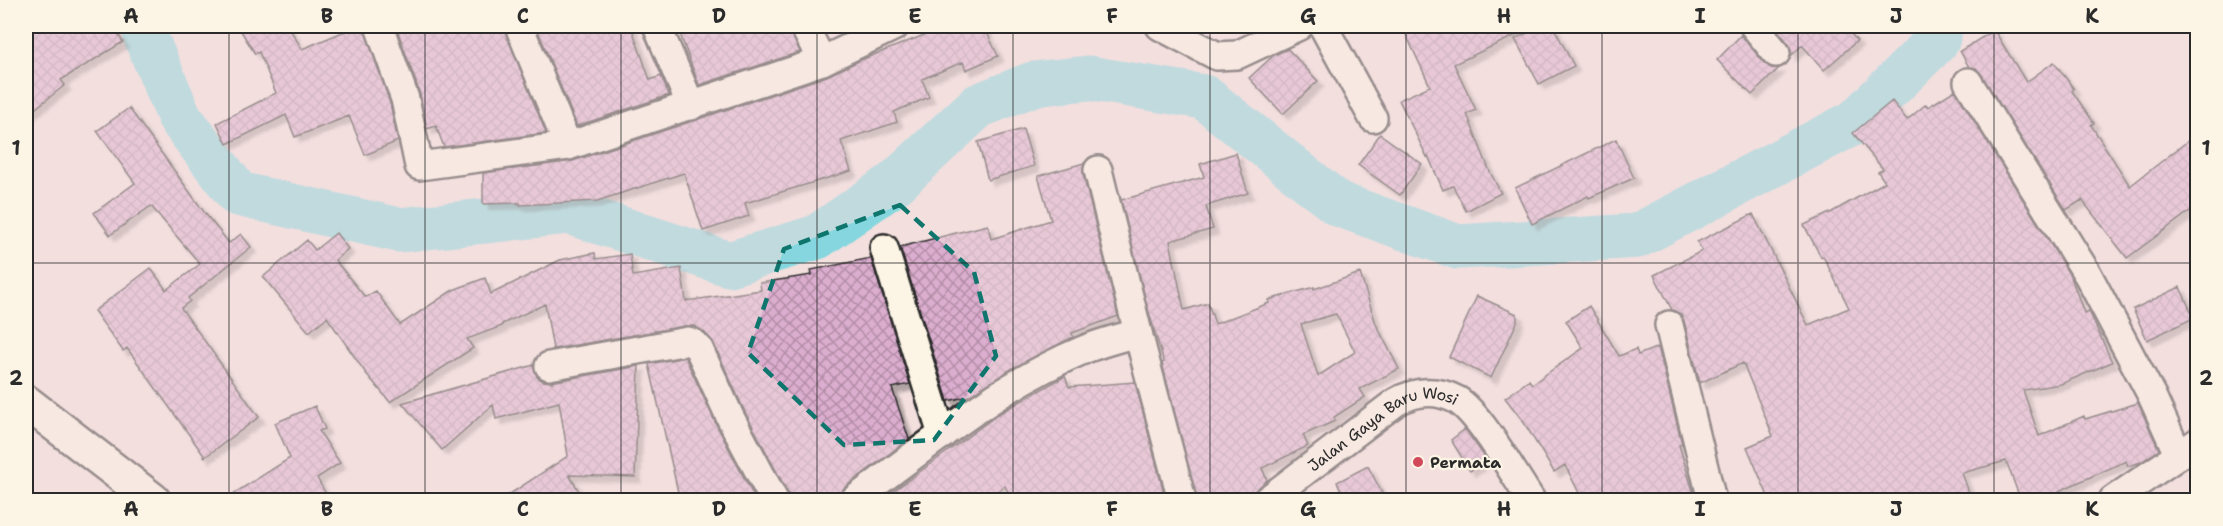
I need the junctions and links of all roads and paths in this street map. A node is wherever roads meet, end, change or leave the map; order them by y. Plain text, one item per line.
1 (379, 26) edge
2 (519, 26) edge
3 (657, 26) edge
4 (804, 26) edge
5 (895, 26) edge
6 (1160, 26) edge
7 (1299, 26) edge
8 (1323, 26) edge
9 (1754, 26) edge
10 (1776, 54) dead end
11 (822, 61) junction
12 (1968, 82) dead end
13 (691, 106) junction
14 (1373, 118) dead end
15 (568, 146) junction
16 (1098, 170) dead end
17 (884, 248) dead end
18 (1669, 325) dead end
19 (1138, 333) junction
20 (549, 366) dead end
21 (26, 402) edge
22 (942, 435) junction
23 (2188, 448) edge
24 (153, 501) edge
25 (774, 501) edge
26 (854, 501) edge
27 (1182, 501) edge
28 (1267, 501) edge
29 (1531, 501) edge
30 (1712, 501) edge
31 (2113, 501) edge

1 - 15 street
2 - 15 street
3 - 13 street
4 - 11 street
5 - 11 street
6 - 7 street
8 - 14 street
9 - 10 street
11 - 13 street
12 - 23 street
13 - 15 street
16 - 19 street
17 - 22 street
18 - 30 street
19 - 22 street
19 - 27 street
20 - 25 street
21 - 24 street
22 - 26 street
23 - 31 street
28 - 29 street, Jalan Gaya Baru Wosi

